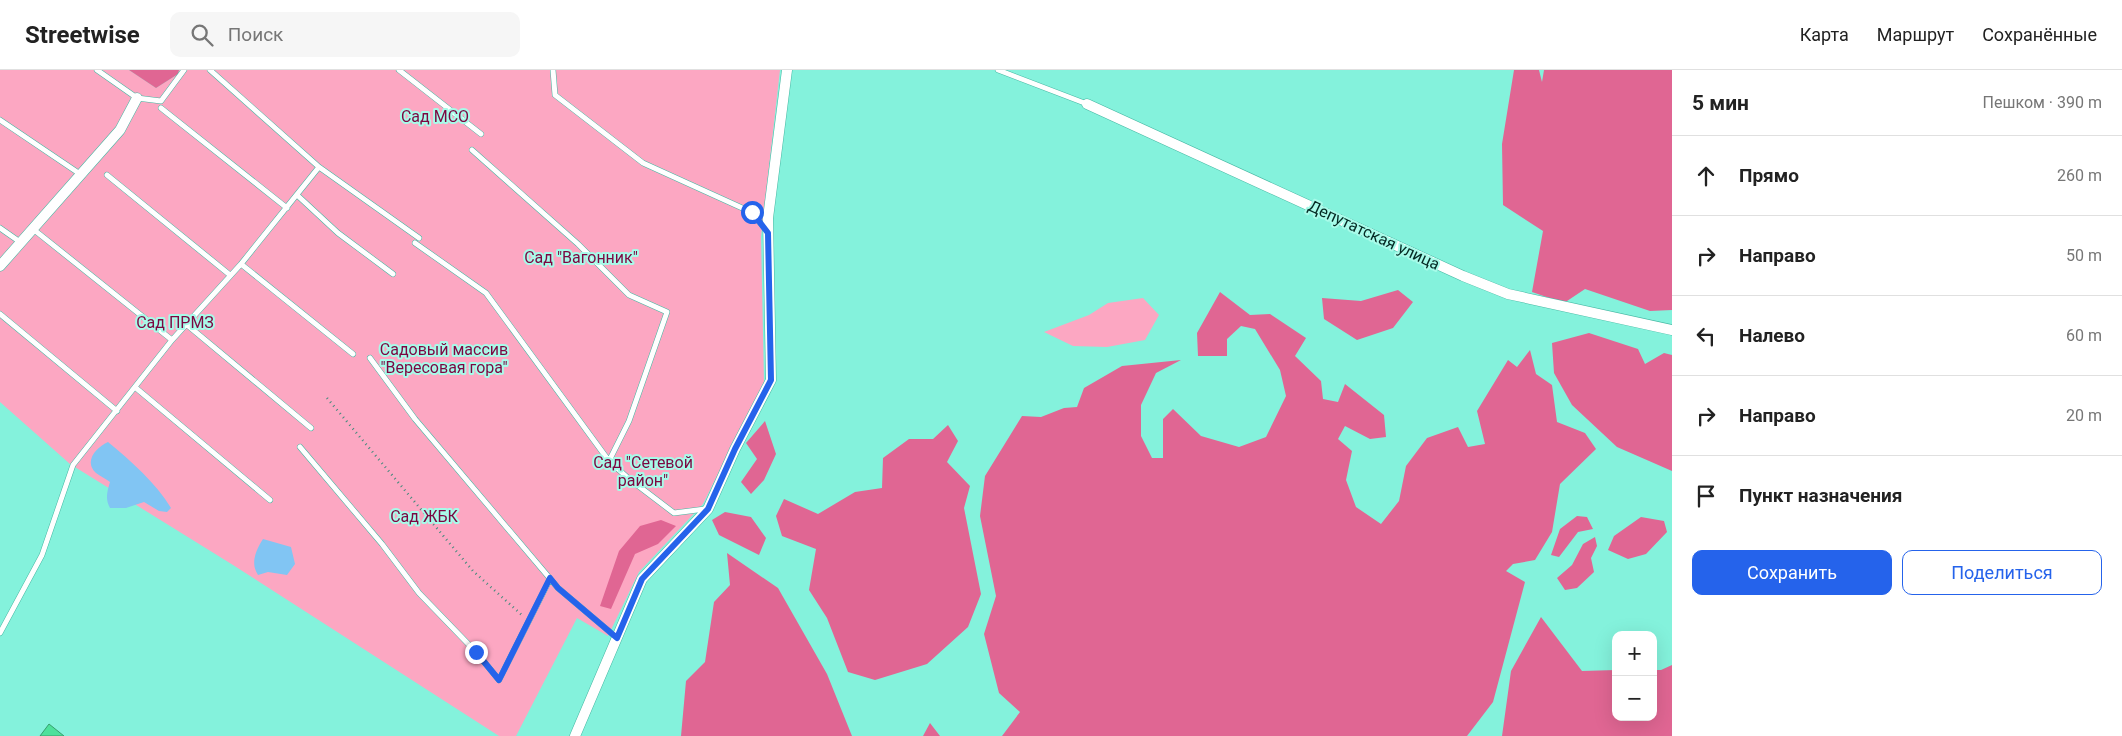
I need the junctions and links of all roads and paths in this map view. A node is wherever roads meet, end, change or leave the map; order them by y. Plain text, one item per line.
1 (97, 70) edge
2 (184, 70) edge
3 (210, 70) edge
4 (399, 70) edge
5 (553, 70) edge
6 (787, 70) edge
7 (998, 70) edge
8 (138, 98) junction
9 (1087, 104) joint
10 (161, 108) dead end
11 (0, 120) edge
12 (481, 134) dead end
13 (472, 150) dead end
14 (318, 167) junction
15 (80, 174) junction
16 (107, 175) dead end
17 (298, 195) junction
18 (287, 208) junction
19 (0, 228) edge
20 (32, 229) junction
21 (768, 233) junction
22 (20, 242) junction
23 (242, 264) junction
24 (0, 266) edge
25 (393, 274) dead end
26 (230, 275) junction
27 (0, 314) edge
28 (186, 324) junction
29 (1672, 330) edge
30 (172, 340) junction
31 (353, 354) dead end
32 (370, 358) dead end
33 (136, 388) junction
34 (328, 398) dead end
35 (117, 411) junction
36 (311, 428) dead end
37 (300, 447) dead end
38 (609, 460) junction
39 (270, 500) dead end
40 (708, 509) junction
41 (550, 578) junction
42 (529, 621) junction
43 (0, 632) edge
44 (617, 638) junction
45 (575, 736) edge

1 - 8 lane
2 - 8 lane
3 - 14 lane
4 - 12 lane
5 - 21 lane
6 - 21 street
7 - 9 lane
8 - 15 street
9 - 29 street, Депутатская улица
10 - 18 lane
11 - 15 lane
13 - 38 lane
14 - 17 lane
14 - 38 lane
15 - 20 street
16 - 26 lane
17 - 18 lane
17 - 25 lane
18 - 23 lane
19 - 22 lane
20 - 22 street
20 - 30 lane
21 - 40 street
22 - 24 street
23 - 26 lane
23 - 31 lane
26 - 28 lane
27 - 35 lane
28 - 30 lane
28 - 36 lane
30 - 33 lane
32 - 41 lane
33 - 35 lane
33 - 39 lane
34 - 42 path
35 - 43 lane
37 - 42 lane
38 - 40 lane
40 - 44 street
41 - 42 lane
41 - 44 lane
44 - 45 street

